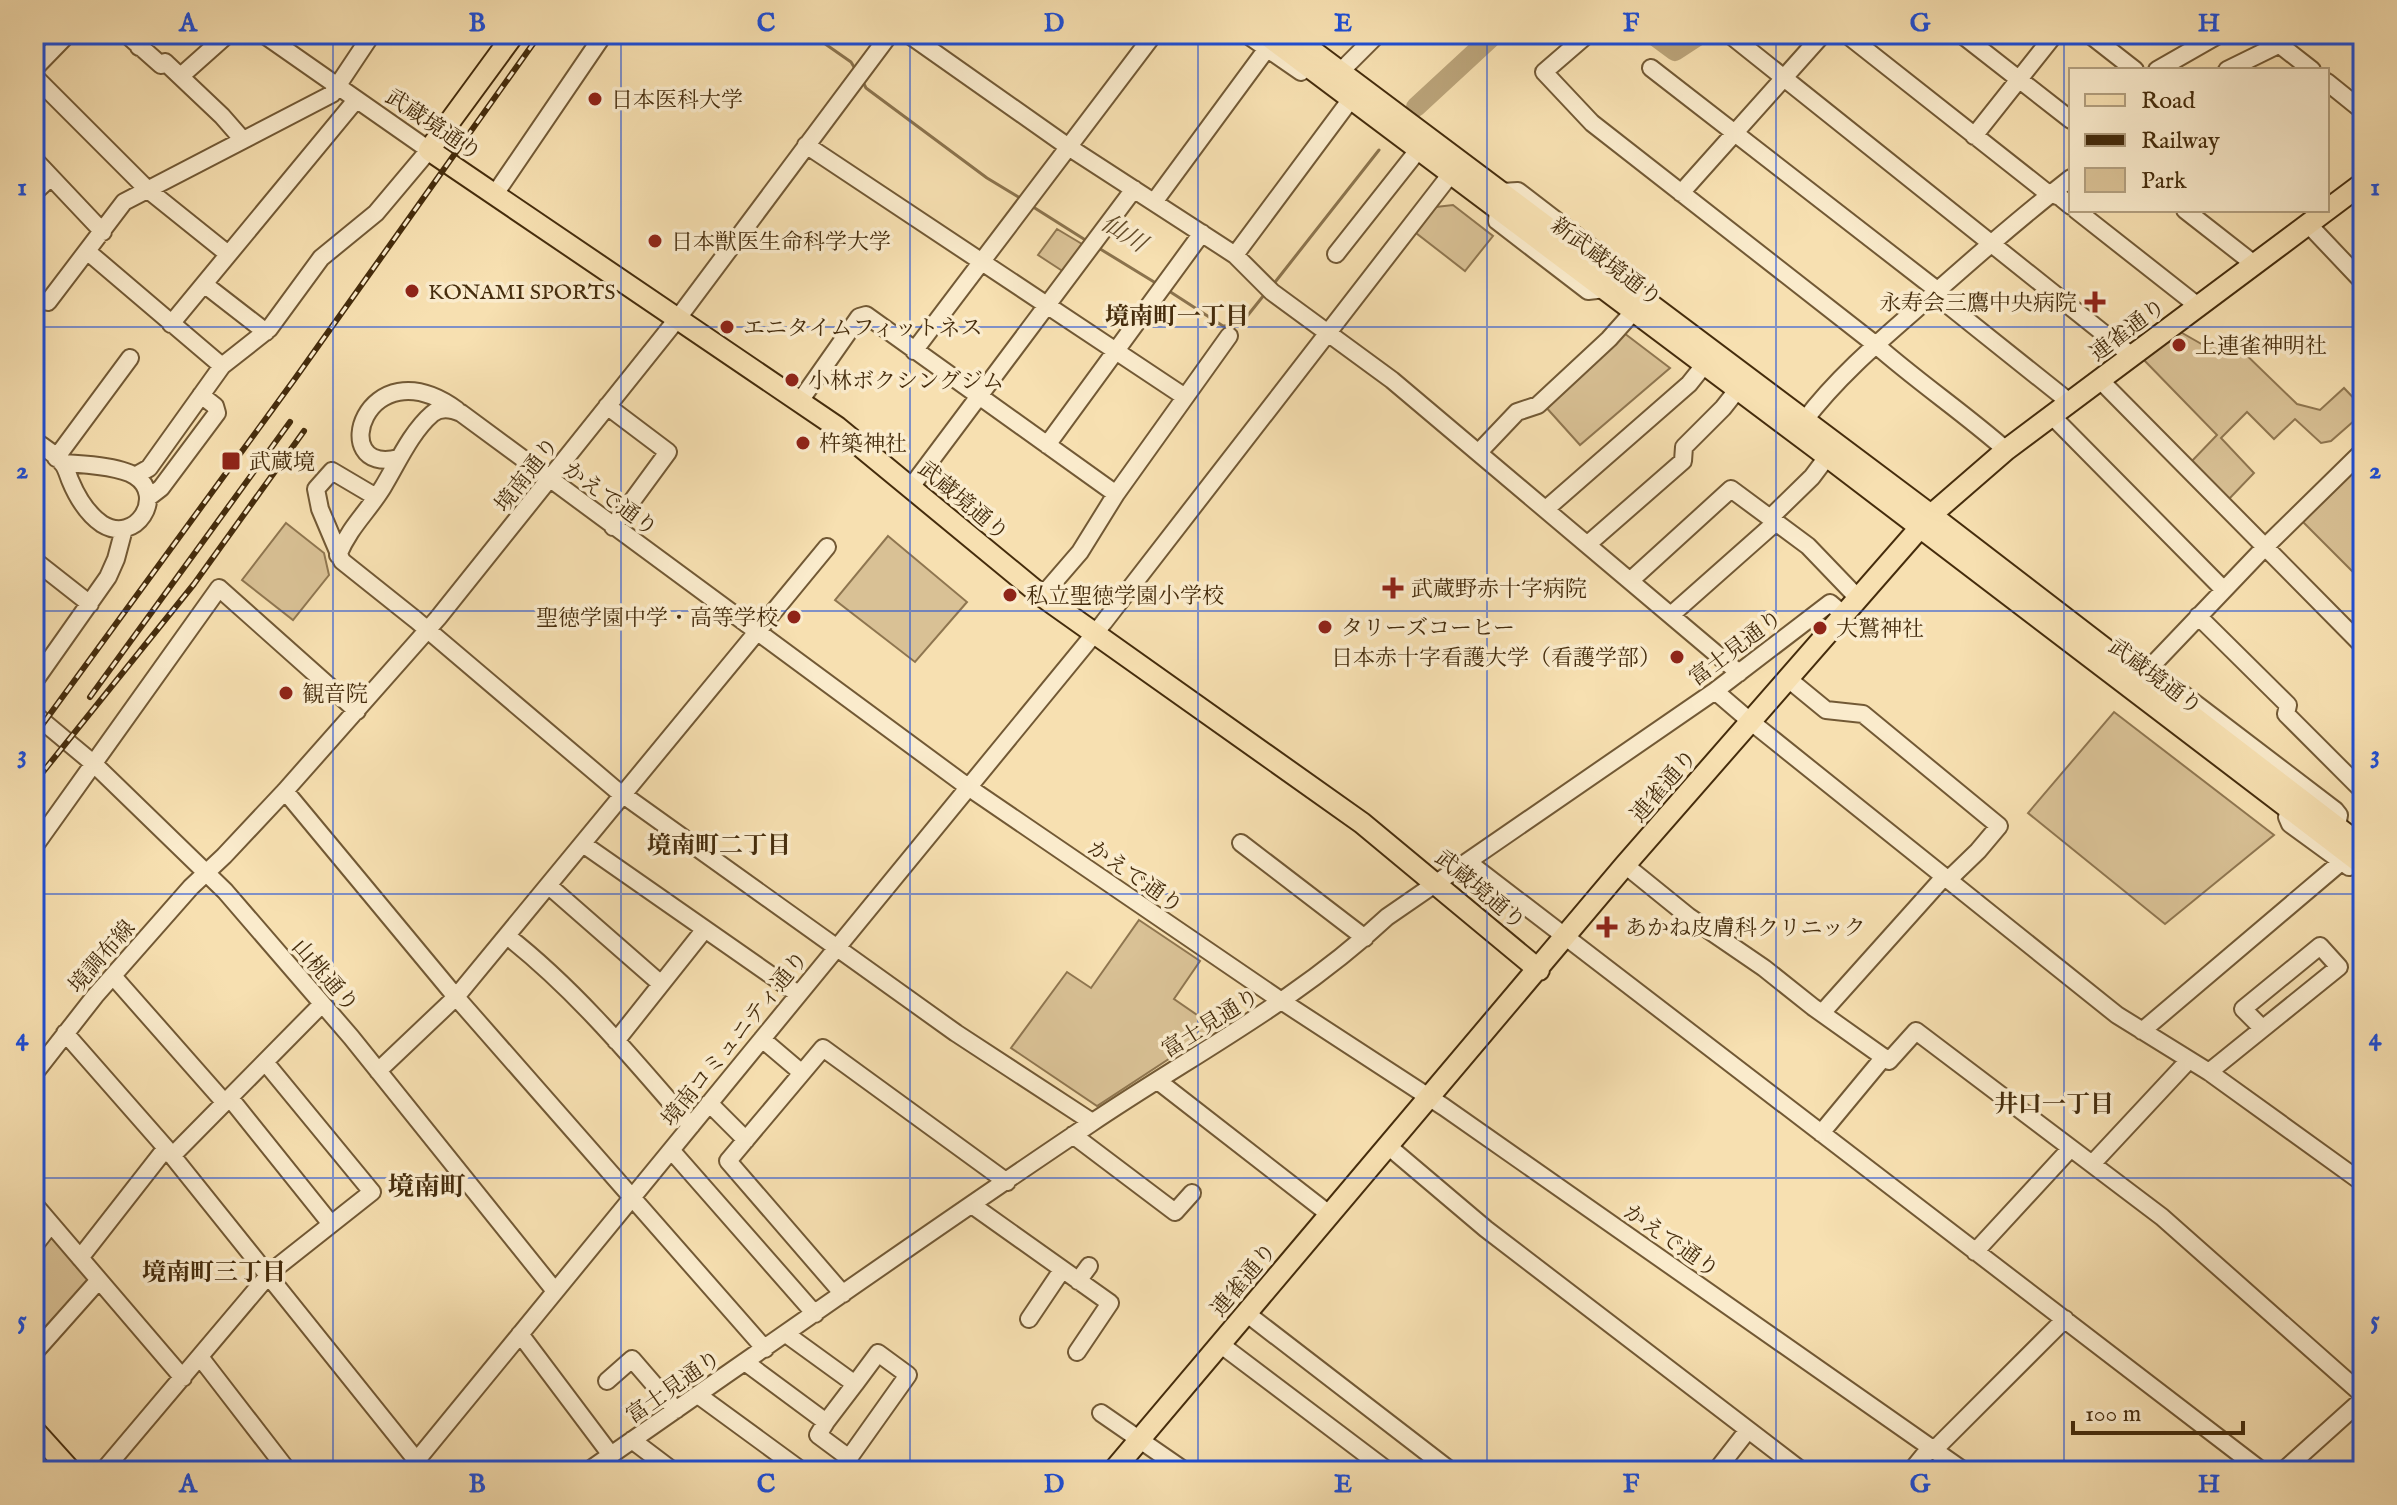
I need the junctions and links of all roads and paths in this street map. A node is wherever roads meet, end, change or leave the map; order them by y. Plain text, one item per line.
1 (68, 34) edge
2 (126, 34) edge
3 (228, 34) edge
4 (263, 34) edge
5 (372, 34) edge
6 (604, 34) edge
7 (890, 34) edge
8 (908, 34) edge
9 (1154, 34) edge
10 (1246, 34) edge
11 (1290, 34) edge
12 (1378, 34) edge
13 (1588, 34) edge
14 (1729, 34) edge
15 (1823, 34) edge
16 (1846, 34) edge
17 (1961, 34) edge
18 (2055, 34) edge
19 (2089, 34) edge
20 (2220, 34) edge
21 (2280, 37) edge
22 (508, 39) edge
23 (145, 40) edge
24 (1266, 42) edge
25 (1651, 68) dead end
26 (2132, 68) edge
27 (2160, 68) edge
28 (2230, 68) edge
29 (2310, 68) edge
30 (34, 69) edge
31 (1340, 72) junction
32 (182, 75) junction
33 (34, 76) edge
34 (1782, 79) junction
35 (2018, 80) junction
36 (2329, 84) edge
37 (339, 87) junction
38 (1348, 96) junction
39 (356, 100) junction
40 (2363, 111) edge
41 (2069, 118) edge
42 (1735, 132) junction
43 (1974, 136) junction
44 (243, 140) junction
45 (806, 145) junction
46 (1067, 146) junction
47 (1419, 149) junction
48 (429, 150) junction
49 (34, 159) edge
50 (1456, 168) junction
51 (51, 177) junction
52 (2069, 180) edge
53 (2363, 183) edge
54 (147, 189) junction
55 (1134, 189) junction
56 (34, 193) edge
57 (1681, 193) junction
58 (495, 194) junction
59 (2051, 194) junction
60 (1154, 202) junction
61 (2069, 205) edge
62 (2329, 207) edge
63 (2079, 212) edge
64 (2188, 212) edge
65 (2319, 214) edge
66 (103, 232) junction
67 (1202, 233) junction
68 (1991, 244) junction
69 (88, 252) junction
70 (228, 254) junction
71 (1336, 254) dead end
72 (1235, 255) junction
73 (981, 262) junction
74 (2254, 264) junction
75 (1608, 282) junction
76 (2363, 282) edge
77 (204, 284) junction
78 (1935, 292) junction
79 (48, 302) dead end
80 (1047, 306) junction
81 (2198, 306) junction
82 (1634, 311) junction
83 (678, 318) junction
84 (171, 324) junction
85 (266, 332) junction
86 (1327, 332) junction
87 (1229, 336) dead end
88 (1876, 345) junction
89 (914, 351) junction
90 (1116, 351) junction
91 (2132, 356) junction
92 (130, 358) dead end
93 (1705, 364) junction
94 (222, 366) junction
95 (2100, 380) junction
96 (1738, 389) junction
97 (424, 393) junction
98 (201, 395) junction
99 (979, 396) junction
100 (1185, 397) junction
101 (800, 401) junction
102 (607, 406) junction
103 (2060, 410) junction
104 (461, 413) junction
105 (432, 414) junction
106 (1804, 421) junction
107 (1047, 445) junction
108 (2006, 450) junction
109 (2363, 451) edge
110 (1479, 452) junction
111 (46, 453) edge
112 (1827, 457) junction
113 (399, 458) junction
114 (86, 464) junction
115 (135, 476) junction
116 (550, 480) junction
117 (71, 483) junction
118 (911, 487) junction
119 (1116, 494) junction
120 (376, 497) junction
121 (148, 498) junction
122 (1546, 509) junction
123 (1773, 520) junction
124 (1925, 521) junction
125 (613, 527) junction
126 (124, 529) junction
127 (1588, 544) junction
128 (827, 547) dead end
129 (2265, 547) junction
130 (338, 555) junction
131 (35, 563) edge
132 (1631, 580) junction
133 (2223, 589) junction
134 (1042, 596) junction
135 (1857, 597) junction
136 (90, 604) junction
137 (1843, 614) junction
138 (1671, 615) junction
139 (2198, 616) junction
140 (428, 631) junction
141 (756, 632) junction
142 (1094, 634) junction
143 (2363, 646) edge
144 (1739, 673) junction
145 (2141, 677) junction
146 (1787, 678) junction
147 (34, 682) edge
148 (1715, 691) junction
149 (357, 711) junction
150 (34, 714) edge
151 (1750, 721) junction
152 (94, 764) junction
153 (968, 787) junction
154 (285, 791) junction
155 (2363, 791) edge
156 (623, 795) junction
157 (2290, 809) junction
158 (1241, 843) dead end
159 (583, 844) junction
160 (34, 847) edge
161 (2363, 847) edge
162 (1468, 862) junction
163 (2340, 863) junction
164 (2362, 864) edge
165 (1625, 865) junction
166 (207, 872) junction
167 (1946, 878) junction
168 (1436, 882) junction
169 (549, 886) junction
170 (705, 929) junction
171 (507, 936) junction
172 (1564, 937) junction
173 (1365, 938) junction
174 (836, 948) junction
175 (1539, 970) junction
176 (113, 976) junction
177 (661, 984) junction
178 (798, 994) junction
179 (456, 997) junction
180 (1283, 1002) junction
181 (322, 1004) junction
182 (1823, 1012) junction
183 (2262, 1028) junction
184 (2142, 1031) junction
185 (65, 1033) junction
186 (762, 1039) junction
187 (616, 1041) junction
188 (1884, 1057) junction
189 (2189, 1060) junction
190 (265, 1062) junction
191 (378, 1071) junction
192 (2209, 1072) junction
193 (802, 1073) junction
194 (34, 1074) edge
195 (1158, 1081) junction
196 (1430, 1097) junction
197 (228, 1101) junction
198 (709, 1103) junction
199 (1092, 1122) junction
200 (691, 1126) junction
201 (1821, 1133) junction
202 (1073, 1135) junction
203 (746, 1140) junction
204 (1388, 1146) junction
205 (2070, 1149) junction
206 (671, 1150) junction
207 (169, 1152) junction
208 (2092, 1164) junction
209 (1007, 1182) junction
210 (2363, 1183) edge
211 (1192, 1193) dead end
212 (632, 1198) junction
213 (34, 1204) edge
214 (972, 1205) junction
215 (1329, 1214) junction
216 (51, 1224) junction
217 (331, 1224) junction
218 (34, 1246) edge
219 (1975, 1252) junction
220 (80, 1258) junction
221 (1089, 1266) dead end
222 (1062, 1270) junction
223 (268, 1276) junction
224 (99, 1280) junction
225 (1078, 1281) junction
226 (555, 1291) junction
227 (843, 1294) junction
228 (1246, 1313) junction
229 (815, 1314) junction
230 (1029, 1319) dead end
231 (2065, 1319) junction
232 (520, 1334) junction
233 (786, 1334) junction
234 (1220, 1344) junction
235 (765, 1349) junction
236 (1077, 1352) dead end
237 (34, 1353) edge
238 (200, 1357) junction
239 (745, 1362) junction
240 (183, 1378) junction
241 (607, 1381) dead end
242 (855, 1384) junction
243 (698, 1395) junction
244 (2363, 1397) edge
245 (676, 1410) junction
246 (1101, 1413) dead end
247 (826, 1422) junction
248 (34, 1430) edge
249 (1748, 1430) junction
250 (632, 1440) junction
251 (1140, 1440) junction
252 (1932, 1449) junction
253 (611, 1455) junction
254 (417, 1468) edge
255 (71, 1471) edge
256 (103, 1471) edge
257 (288, 1471) edge
258 (588, 1471) edge
259 (673, 1471) edge
260 (802, 1471) edge
261 (1113, 1471) edge
262 (1185, 1471) edge
263 (1388, 1471) edge
264 (1451, 1471) edge
265 (1716, 1471) edge
266 (1802, 1471) edge
267 (1911, 1471) edge
268 (1964, 1471) edge
269 (2262, 1471) edge
270 (2283, 1471) edge

1 - 30 street
2 - 23 street
3 - 32 street
4 - 37 street, 武蔵境通り
5 - 37 street
6 - 58 street
7 - 45 street, 境南通り
8 - 46 street
9 - 46 street
10 - 24 street
11 - 31 main road, 新武蔵境通り
12 - 31 street
13 - 57 street
14 - 34 street
15 - 34 street
16 - 43 street
17 - 35 street
18 - 35 street
19 - 26 street
20 - 27 street
21 - 28 street
21 - 29 street
22 - 48 main road
23 - 32 street
24 - 38 main road, 新武蔵境通り
24 - 60 street
25 - 42 street
31 - 50 main road, 新武蔵境通り
32 - 44 street
33 - 54 street
34 - 42 street
34 - 68 street
35 - 41 street
35 - 43 street
36 - 40 street
37 - 39 street, 武蔵境通り
37 - 44 street
38 - 47 main road, 新武蔵境通り
38 - 72 street
39 - 48 street, 武蔵境通り
39 - 70 street
42 - 57 street
42 - 78 street
43 - 59 street
44 - 54 street
45 - 73 street
45 - 83 street, 境南通り
46 - 55 street
46 - 73 street
47 - 50 main road, 新武蔵境通り
47 - 71 street
48 - 58 main road, 武蔵境通り
48 - 85 street
49 - 51 street
50 - 75 main road, 新武蔵境通り
50 - 86 street, 境南コミュニティ通り
51 - 56 street
51 - 66 street
52 - 59 street
53 - 62 main road, 連雀通り
54 - 66 street
54 - 70 street
55 - 60 street
55 - 80 street
57 - 88 street
58 - 83 main road, 武蔵境通り
59 - 61 street
59 - 68 street
60 - 67 street
63 - 81 street
64 - 74 street
65 - 74 main road, 連雀通り
65 - 76 street
66 - 69 street
67 - 72 street
67 - 90 street
68 - 78 street
68 - 91 street
69 - 79 street
69 - 84 street
70 - 77 street
72 - 86 street
73 - 80 street
73 - 89 street
74 - 81 main road, 連雀通り
75 - 82 main road, 新武蔵境通り
75 - 106 main road, 新武蔵境通り
77 - 84 street
77 - 85 street
78 - 88 street
78 - 103 street
80 - 90 street
80 - 99 street
81 - 91 main road, 連雀通り
82 - 93 main road, 新武蔵境通り
82 - 110 street
83 - 101 main road, 武蔵境通り
83 - 102 street, 境南通り
84 - 94 street
85 - 94 street
86 - 110 street
86 - 142 street, 境南コミュニティ通り
87 - 100 street
88 - 106 street
88 - 108 street
89 - 99 street
89 - 101 street
90 - 100 street
90 - 107 street
91 - 95 main road, 連雀通り
92 - 111 street
93 - 96 main road, 新武蔵境通り
93 - 122 street
94 - 98 street
95 - 103 main road, 連雀通り
95 - 129 street
96 - 112 main road, 新武蔵境通り
96 - 127 street
97 - 104 street, かえで通り
97 - 105 street
97 - 113 street
98 - 115 street
98 - 121 street
99 - 107 street
99 - 118 street
100 - 119 street
101 - 118 main road, 武蔵境通り
102 - 116 street, 境南通り
102 - 125 street
103 - 108 main road, 連雀通り
103 - 133 street
104 - 105 street
104 - 116 street, かえで通り
105 - 113 street
106 - 124 main road, 新武蔵境通り
107 - 119 street
108 - 124 main road, 連雀通り
109 - 129 street
110 - 122 street
111 - 114 street
111 - 117 street
112 - 123 street
112 - 124 main road, 新武蔵境通り
113 - 120 street
114 - 115 street
114 - 117 street
115 - 121 street
116 - 125 street, かえで通り
116 - 140 street, 境南通り
117 - 126 street
118 - 134 main road, 武蔵境通り
119 - 134 street
120 - 130 street
120 - 130 street
121 - 126 street
122 - 127 street
123 - 132 street
123 - 135 street
123 - 138 street
124 - 135 main road, 連雀通り
124 - 145 main road, 武蔵境通り
124 - 157 main road, 武蔵境通り
125 - 141 street, かえで通り
126 - 136 street
127 - 132 street
128 - 141 street
129 - 133 street
129 - 143 street
130 - 140 street
131 - 136 street
132 - 138 street
133 - 139 street
134 - 142 main road, 武蔵境通り
135 - 137 main road, 連雀通り
136 - 147 street
137 - 144 street, 富士見通り
137 - 146 main road, 連雀通り
138 - 144 street
139 - 145 street
139 - 155 street
140 - 149 street, 境南通り
140 - 156 street
141 - 153 street, かえで通り
141 - 156 street
142 - 153 street, 境南コミュニティ通り
142 - 168 main road, 武蔵境通り
144 - 148 street, 富士見通り
145 - 161 main road, 武蔵境通り
146 - 151 main road, 連雀通り
146 - 167 street
148 - 151 street
148 - 162 street, 富士見通り
149 - 152 street
149 - 154 street, 境南通り
150 - 152 street, 山桃通り
151 - 165 main road, 連雀通り
151 - 167 street
152 - 160 street
152 - 166 street, 山桃通り
153 - 174 street, 境南コミュニティ通り
153 - 180 street, かえで通り
154 - 166 street, 境南通り
154 - 179 street
156 - 159 street
156 - 174 street
157 - 163 street
157 - 164 main road, 武蔵境通り
158 - 173 street
159 - 169 street
159 - 170 street
162 - 168 street, 富士見通り
162 - 172 street
163 - 164 street
163 - 184 street
165 - 172 main road, 連雀通り
165 - 182 street
166 - 176 street, 境調布線
166 - 181 street, 山桃通り
167 - 182 street
167 - 184 street
168 - 173 street, 富士見通り
168 - 175 main road, 武蔵境通り
169 - 171 street
169 - 177 street
170 - 177 street
170 - 178 street
171 - 179 street
171 - 187 street
172 - 175 main road, 連雀通り
172 - 201 street
173 - 180 street, 富士見通り
174 - 178 street, 境南コミュニティ通り
174 - 199 street
175 - 196 main road, 連雀通り
176 - 185 street, 境調布線
176 - 197 street
177 - 187 street
178 - 186 street, 境南コミュニティ通り
179 - 191 street
179 - 212 street
180 - 195 street, 富士見通り
180 - 196 street, かえで通り
181 - 190 street
181 - 191 street, 山桃通り
182 - 188 street
183 - 183 street
183 - 192 street
184 - 189 street
185 - 194 street, 境調布線
185 - 207 street
186 - 193 street
186 - 198 street, 境南コミュニティ通り
187 - 200 street
188 - 201 street
188 - 205 street
189 - 192 street
189 - 208 street
190 - 197 street
190 - 217 street
191 - 226 street, 山桃通り
192 - 210 street
193 - 203 street
193 - 209 street
195 - 199 street, 富士見通り
195 - 215 street
196 - 204 main road, 連雀通り
196 - 252 street, かえで通り
197 - 207 street
197 - 217 street
198 - 200 street, 境南コミュニティ通り
198 - 203 street
199 - 202 street, 富士見通り
200 - 206 street, 境南コミュニティ通り
201 - 219 street
202 - 209 street, 富士見通り
202 - 211 street
203 - 227 street
204 - 215 main road, 連雀通り
204 - 249 street
205 - 208 street
205 - 219 street
206 - 212 street, 境南コミュニティ通り
206 - 229 street
207 - 220 street
207 - 223 street
208 - 244 street
209 - 214 street, 富士見通り
212 - 226 street, 境南コミュニティ通り
212 - 235 street
213 - 216 street
214 - 222 street
214 - 227 street, 富士見通り
215 - 228 main road, 連雀通り
216 - 218 street
216 - 220 street
217 - 223 street
219 - 231 street
220 - 224 street
221 - 225 street
222 - 225 street
222 - 230 street
223 - 238 street
223 - 254 street
224 - 237 street
224 - 240 street
225 - 236 street
226 - 232 street, 境南コミュニティ通り
227 - 229 street, 富士見通り
228 - 234 main road, 連雀通り
228 - 264 street
229 - 233 street, 富士見通り
231 - 252 street
231 - 269 street
232 - 253 street
232 - 254 street, 境南コミュニティ通り
233 - 235 street, 富士見通り
233 - 242 street
234 - 251 main road, 連雀通り
234 - 263 street
235 - 239 street, 富士見通り
238 - 240 street
238 - 257 street
239 - 243 street, 富士見通り
239 - 247 street
240 - 256 street
241 - 245 street
242 - 247 street
242 - 247 street
243 - 245 street, 富士見通り
243 - 260 street
244 - 270 street
245 - 250 street, 富士見通り
246 - 251 street
248 - 255 main road
249 - 265 street
249 - 266 street
250 - 253 street, 富士見通り
250 - 259 street
251 - 261 main road, 連雀通り
251 - 262 street
252 - 267 street
252 - 268 street, かえで通り
253 - 258 street, 富士見通り

